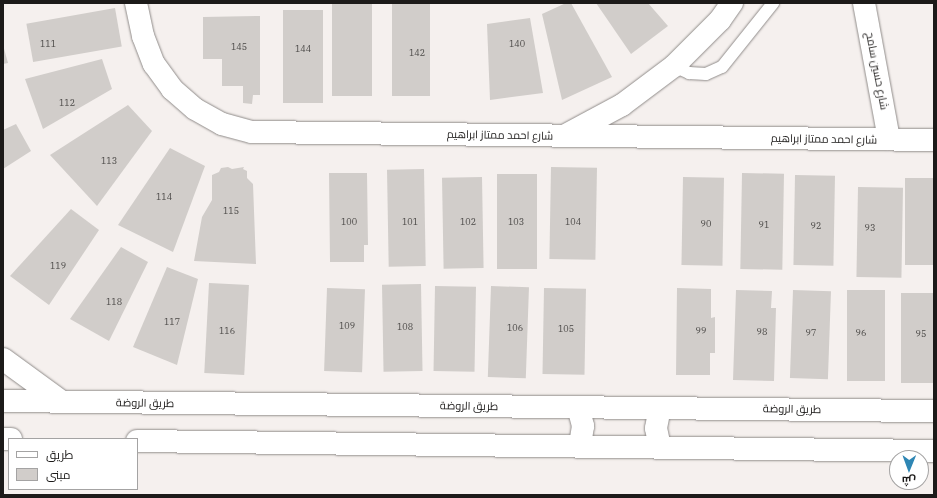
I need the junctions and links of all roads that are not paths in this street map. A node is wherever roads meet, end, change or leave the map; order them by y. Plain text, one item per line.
1 (136, 3) edge
2 (732, 3) edge
3 (773, 3) edge
4 (864, 3) edge
5 (674, 66) junction
6 (565, 136) junction
7 (889, 139) junction
8 (934, 140) edge
9 (3, 359) edge
10 (3, 401) edge
11 (62, 402) junction
12 (578, 406) junction
13 (660, 408) junction
14 (934, 411) edge
15 (138, 441) edge
16 (580, 445) junction
17 (660, 447) junction
18 (934, 451) edge

1 - 6 street, شارع احمد ممتاز ابراهيم
2 - 5 street
3 - 5 lane
4 - 7 street, شارع حسين سامح
5 - 6 street
6 - 7 street, شارع احمد ممتاز ابراهيم
7 - 8 street, شارع احمد ممتاز ابراهيم
9 - 11 street
10 - 11 street, طريق الروضة
11 - 12 street, طريق الروضة
12 - 13 street, طريق الروضة
12 - 16 street
13 - 14 street, طريق الروضة
13 - 17 street
15 - 16 street
16 - 17 street
17 - 18 street

